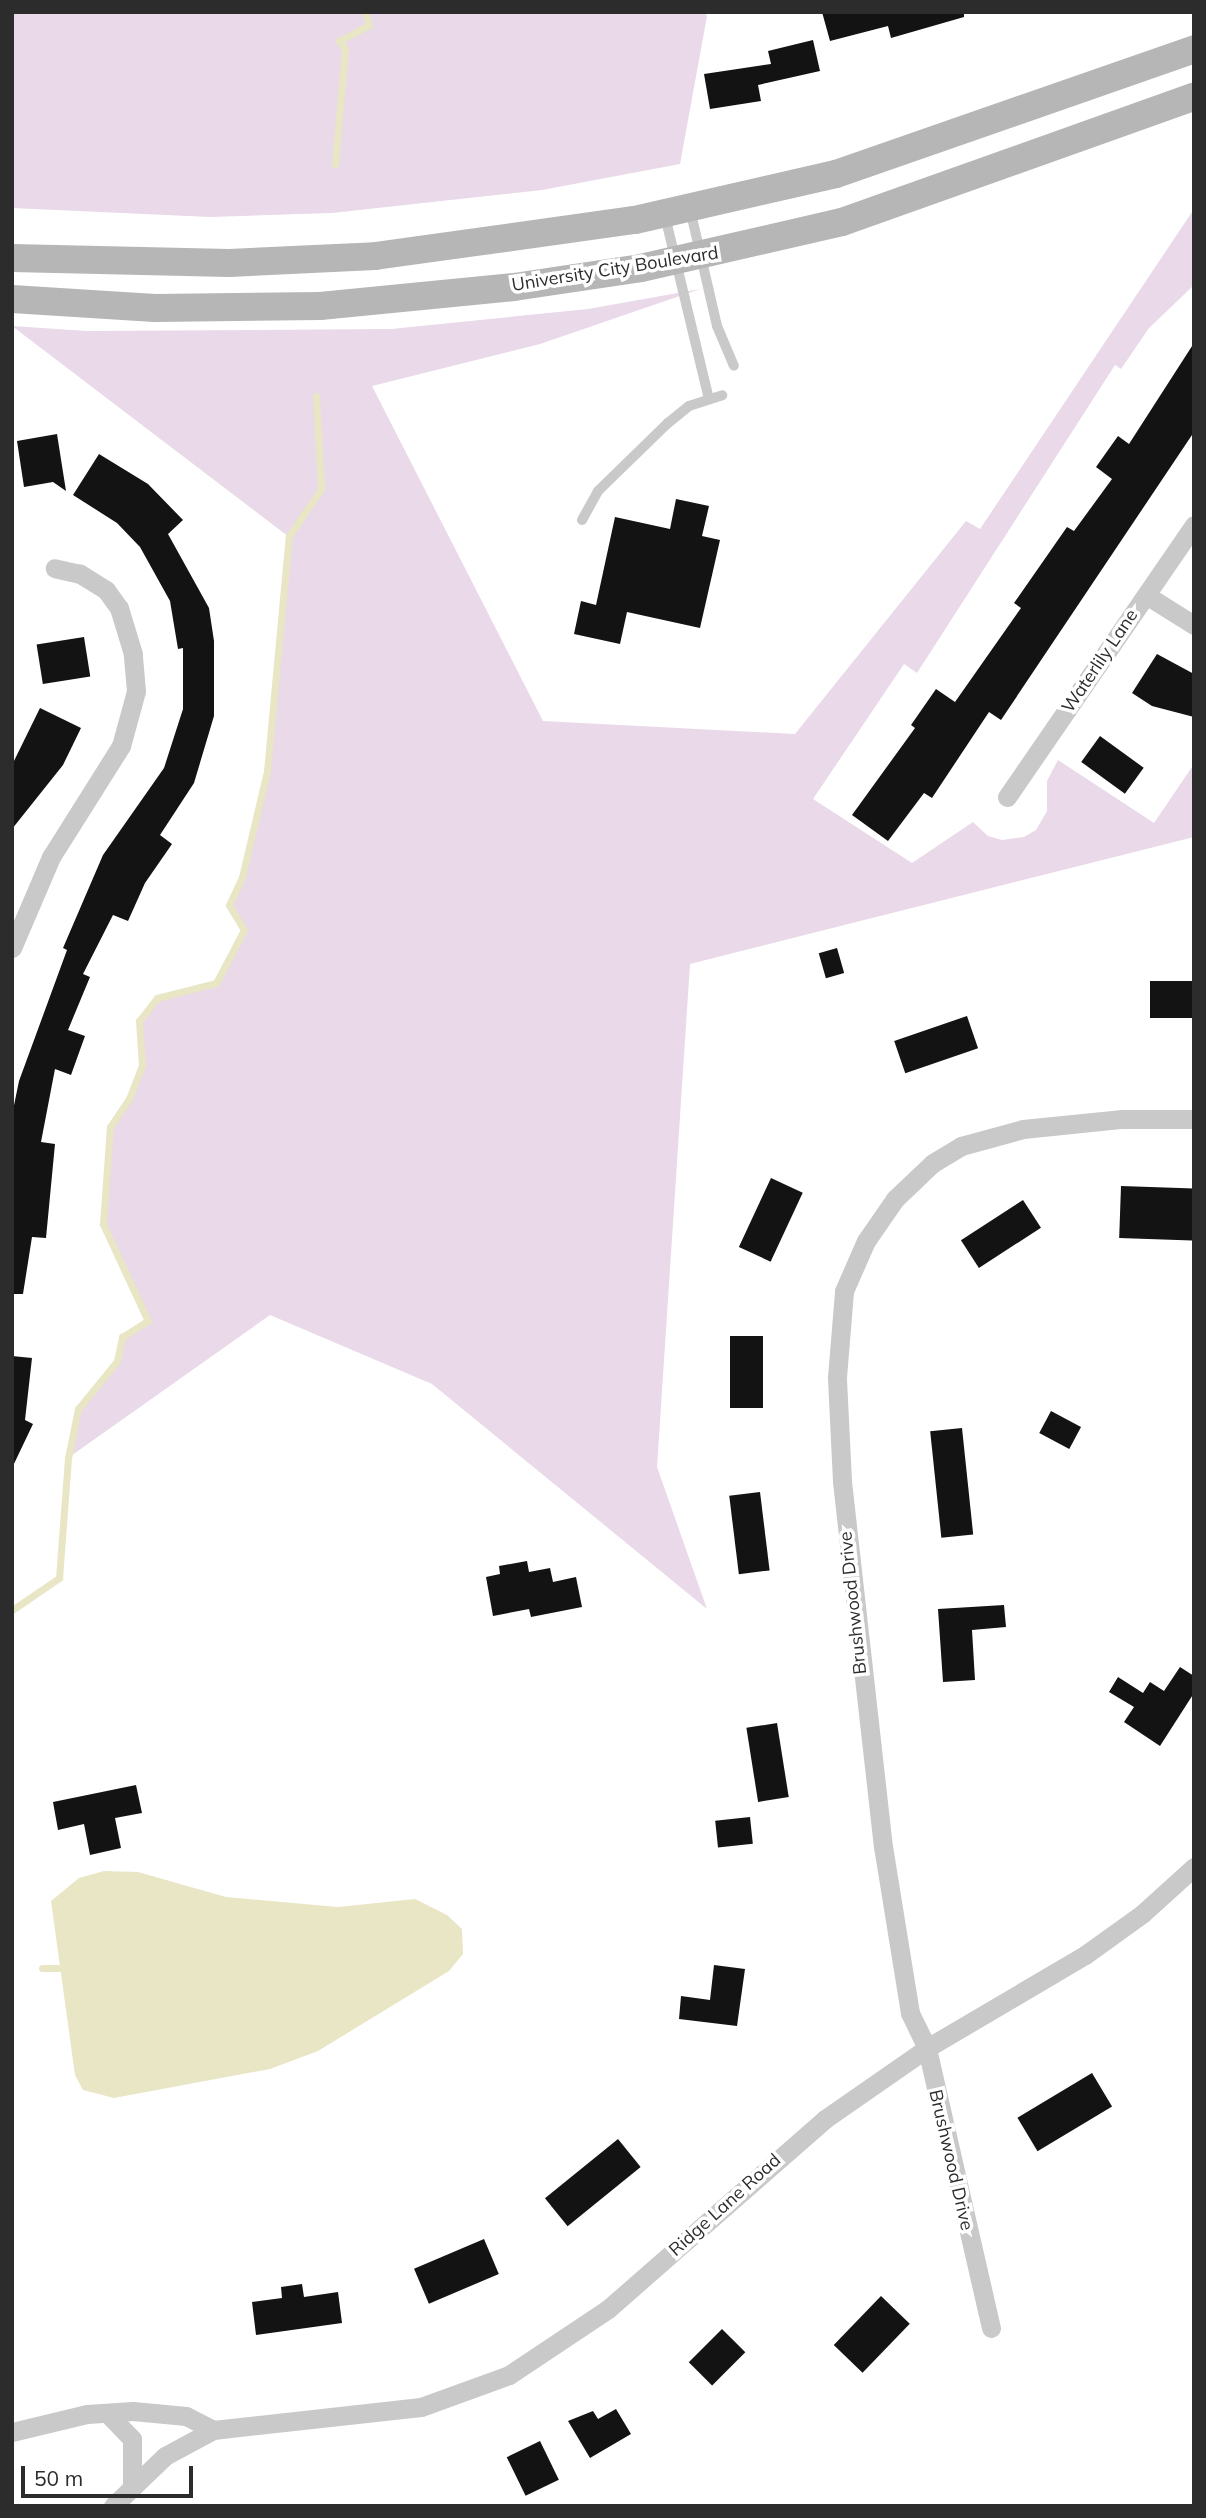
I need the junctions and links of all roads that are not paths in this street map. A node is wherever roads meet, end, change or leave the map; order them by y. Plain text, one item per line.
1 (1194, 49) edge
2 (1194, 97) edge
3 (678, 211) junction
4 (12, 258) edge
5 (689, 260) junction
6 (12, 299) edge
7 (734, 366) dead end
8 (722, 396) dead end
9 (709, 399) junction
10 (582, 520) dead end
11 (1194, 525) edge
12 (55, 568) dead end
13 (1146, 595) junction
14 (1194, 625) edge
15 (1007, 797) dead end
16 (12, 947) edge
17 (1194, 1119) edge
18 (1194, 1867) edge
19 (927, 2048) junction
20 (991, 2328) dead end
21 (107, 2413) junction
22 (213, 2430) junction
23 (12, 2432) edge
24 (132, 2484) junction
25 (113, 2506) edge

1 - 3 main road
2 - 5 main road, University City Boulevard
3 - 4 main road
3 - 5 lane
3 - 5 lane
5 - 6 main road, University City Boulevard
5 - 7 lane
5 - 9 lane
8 - 9 lane
9 - 10 lane
11 - 13 street, Waterlily Lane
12 - 16 street
13 - 14 street
13 - 15 street, Waterlily Lane
17 - 19 street, Brushwood Drive
18 - 19 street, Ridge Lane Road
19 - 20 street, Brushwood Drive
19 - 22 street, Ridge Lane Road
21 - 22 street
21 - 23 street
21 - 24 street
22 - 24 street, Ridge Lane Road
24 - 25 street, Ridge Lane Road

